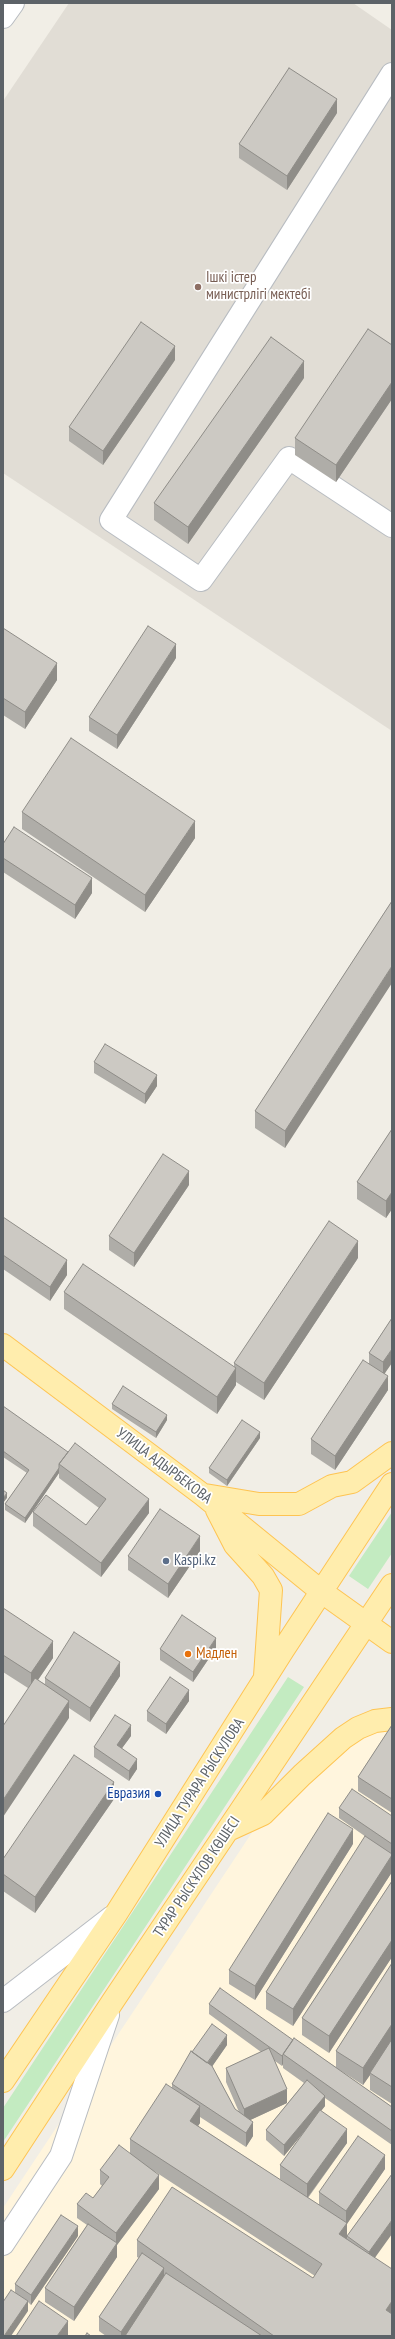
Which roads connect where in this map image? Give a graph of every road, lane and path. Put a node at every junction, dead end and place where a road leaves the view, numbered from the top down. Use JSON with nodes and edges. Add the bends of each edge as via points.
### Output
{"nodes":[{"id":1,"x":12,"y":3,"type":"edge"},
{"id":2,"x":3,"y":17,"type":"edge"},
{"id":3,"x":392,"y":74,"type":"edge"},
{"id":4,"x":392,"y":526,"type":"edge"},
{"id":5,"x":3,"y":1344,"type":"edge"},
{"id":6,"x":392,"y":1453,"type":"edge"},
{"id":7,"x":392,"y":1484,"type":"edge"},
{"id":8,"x":208,"y":1499,"type":"junction"},
{"id":9,"x":392,"y":1585,"type":"edge"},
{"id":10,"x":322,"y":1592,"type":"junction"},
{"id":11,"x":366,"y":1624,"type":"junction"},
{"id":12,"x":392,"y":1642,"type":"edge"},
{"id":13,"x":265,"y":1681,"type":"junction"},
{"id":14,"x":392,"y":1719,"type":"edge"},
{"id":15,"x":228,"y":1830,"type":"junction"},
{"id":16,"x":116,"y":1914,"type":"junction"},
{"id":17,"x":3,"y":2001,"type":"edge"},
{"id":18,"x":113,"y":2001,"type":"junction"},
{"id":19,"x":3,"y":2081,"type":"edge"},
{"id":20,"x":3,"y":2169,"type":"edge"},
{"id":21,"x":3,"y":2244,"type":"edge"}],
"edges":[{"from":1,"to":2,"type":"street"},
{"from":3,"to":4,"type":"street","via":[[111,520],[201,580],[290,458]]},
{"from":5,"to":8,"type":"main road","name":"УЛИЦА АДЫРБЕКОВА"},
{"from":6,"to":8,"type":"main road","via":[[352,1482],[332,1486],[299,1504],[259,1504]]},
{"from":7,"to":10,"type":"main road","name":"УЛИЦА ТУРАРА РЫСКУЛОВА"},
{"from":8,"to":10,"type":"main road","name":"УЛИЦА АДЫРБЕКОВА"},
{"from":8,"to":13,"type":"main road","via":[[235,1545],[263,1576],[271,1590]]},
{"from":9,"to":11,"type":"main road","name":"ТҰРАР РЫСКҰЛОВ КӨШЕСІ"},
{"from":10,"to":11,"type":"main road","name":"УЛИЦА АДЫРБЕКОВА"},
{"from":10,"to":13,"type":"main road","name":"УЛИЦА ТУРАРА РЫСКУЛОВА"},
{"from":11,"to":12,"type":"main road","name":"УЛИЦА АДЫРБЕКОВА"},
{"from":11,"to":15,"type":"main road","name":"ТҰРАР РЫСКҰЛОВ КӨШЕСІ"},
{"from":13,"to":16,"type":"main road","name":"УЛИЦА ТУРАРА РЫСКУЛОВА"},
{"from":14,"to":15,"type":"main road","via":[[375,1721],[343,1738],[263,1814]]},
{"from":15,"to":18,"type":"main road","name":"ТҰРАР РЫСКҰЛОВ КӨШЕСІ"},
{"from":16,"to":17,"type":"street"},
{"from":16,"to":19,"type":"main road","name":"УЛИЦА ТУРАРА РЫСКУЛОВА"},
{"from":18,"to":20,"type":"main road","name":"ТҰРАР РЫСКҰЛОВ КӨШЕСІ"},
{"from":18,"to":21,"type":"street","via":[[61,2156]]}]}
